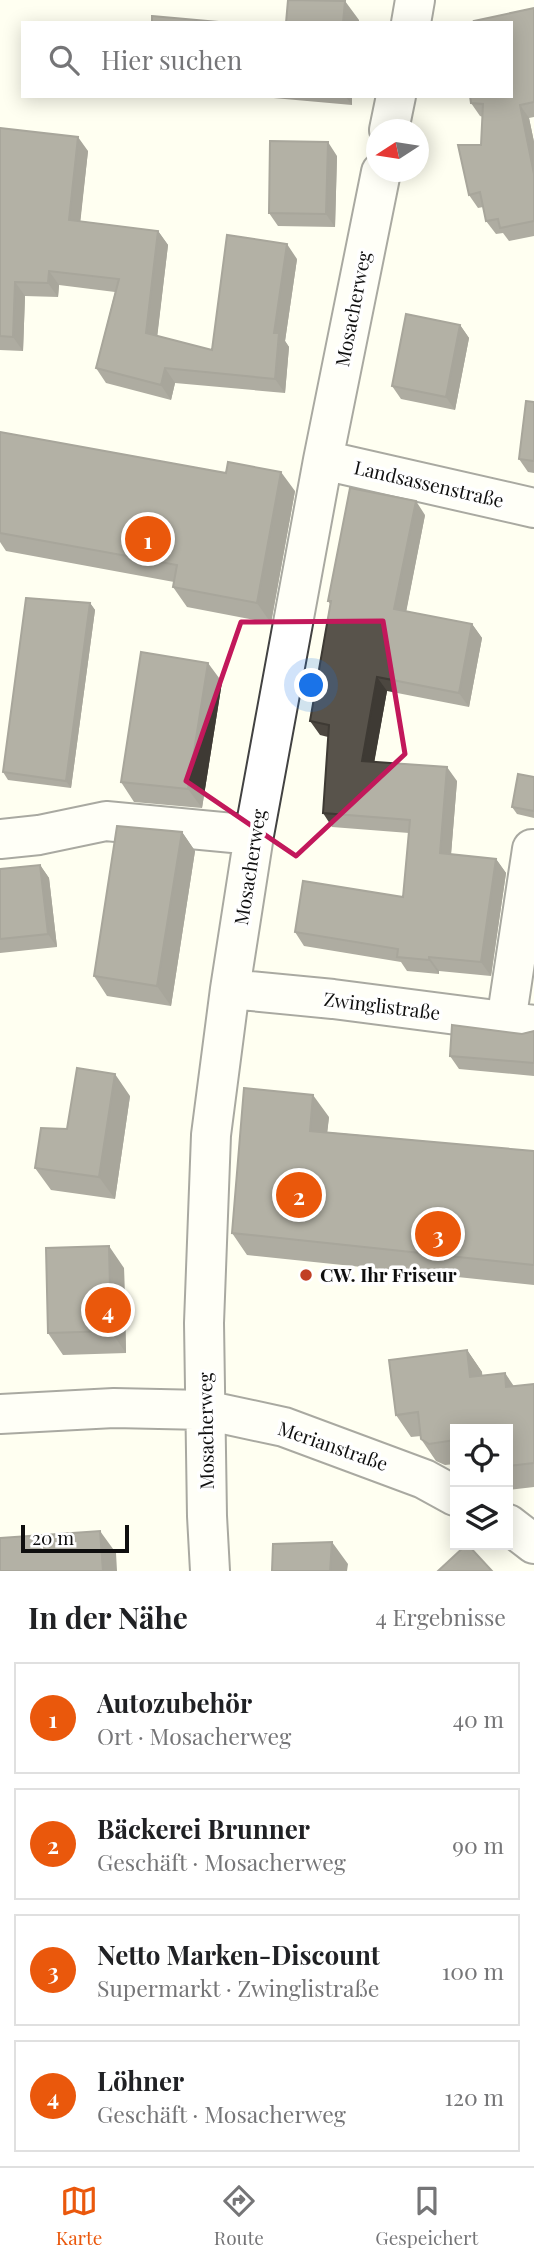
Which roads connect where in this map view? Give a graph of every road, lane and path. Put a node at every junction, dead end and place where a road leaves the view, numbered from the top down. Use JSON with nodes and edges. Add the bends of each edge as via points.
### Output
{"nodes":[{"id":1,"x":415,"y":0,"type":"edge"},
{"id":2,"x":411,"y":21,"type":"edge"},
{"id":3,"x":396,"y":98,"type":"edge"},
{"id":4,"x":391,"y":119,"type":"edge"},
{"id":5,"x":379,"y":182,"type":"edge"},
{"id":6,"x":323,"y":460,"type":"junction"},
{"id":7,"x":534,"y":508,"type":"edge"},
{"id":8,"x":254,"y":835,"type":"junction"},
{"id":9,"x":0,"y":839,"type":"edge"},
{"id":10,"x":532,"y":849,"type":"dead end"},
{"id":11,"x":230,"y":989,"type":"junction"},
{"id":12,"x":520,"y":1024,"type":"edge"},
{"id":13,"x":205,"y":1410,"type":"junction"},
{"id":14,"x":0,"y":1414,"type":"edge"},
{"id":15,"x":450,"y":1493,"type":"edge"},
{"id":16,"x":513,"y":1528,"type":"edge"},
{"id":17,"x":534,"y":1544,"type":"edge"},
{"id":18,"x":210,"y":1571,"type":"edge"}],
"edges":[{"from":1,"to":2,"type":"street"},
{"from":3,"to":4,"type":"street"},
{"from":5,"to":6,"type":"street","name":"Mosacherweg"},
{"from":6,"to":7,"type":"street","name":"Landsassenstraße"},
{"from":6,"to":8,"type":"street","name":"Mosacherweg"},
{"from":8,"to":9,"type":"street","via":[[106,821]]},
{"from":8,"to":11,"type":"street","name":"Mosacherweg"},
{"from":10,"to":12,"type":"street"},
{"from":11,"to":12,"type":"street","name":"Zwinglistraße"},
{"from":11,"to":13,"type":"street","name":"Mosacherweg","via":[[211,1135]]},
{"from":13,"to":14,"type":"street","name":"Merianstraße","via":[[114,1408]]},
{"from":13,"to":15,"type":"street","name":"Merianstraße","via":[[284,1427],[424,1479]]},
{"from":13,"to":18,"type":"street","name":"Mosacherweg"},
{"from":16,"to":17,"type":"street"}]}
